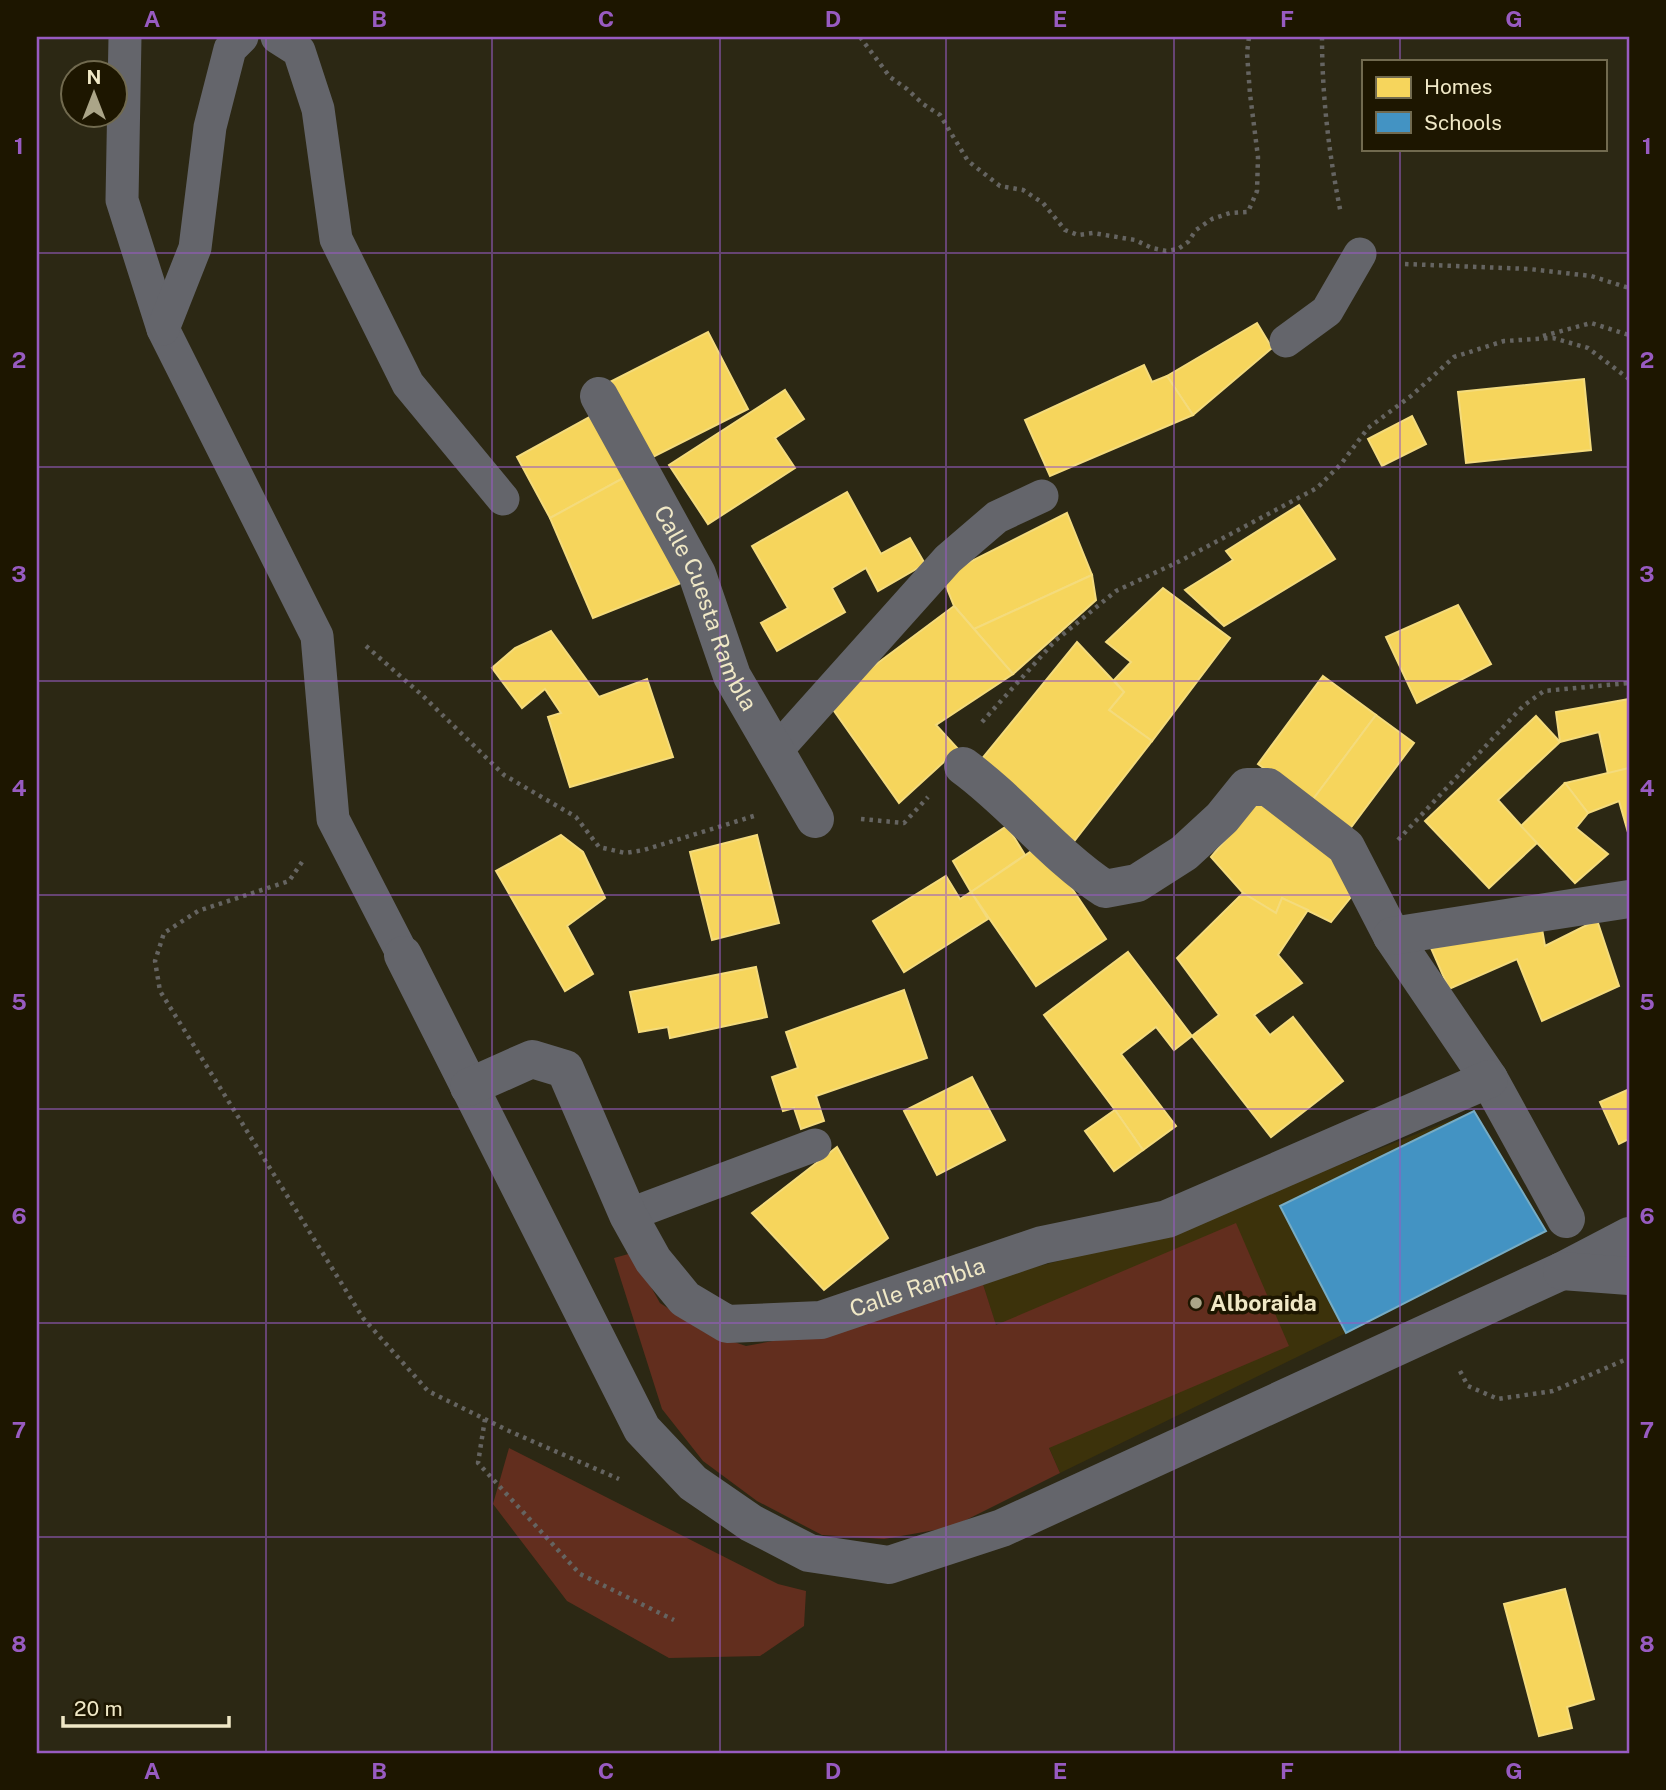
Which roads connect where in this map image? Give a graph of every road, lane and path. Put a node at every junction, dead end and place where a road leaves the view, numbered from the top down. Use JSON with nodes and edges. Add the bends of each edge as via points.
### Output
{"nodes":[{"id":1,"x":125,"y":37,"type":"edge"},
{"id":2,"x":242,"y":37,"type":"edge"},
{"id":3,"x":277,"y":37,"type":"edge"},
{"id":4,"x":860,"y":37,"type":"edge"},
{"id":5,"x":1250,"y":37,"type":"edge"},
{"id":6,"x":1322,"y":37,"type":"edge"},
{"id":7,"x":1360,"y":254,"type":"junction"},
{"id":8,"x":1629,"y":288,"type":"edge"},
{"id":9,"x":163,"y":329,"type":"junction"},
{"id":10,"x":1629,"y":335,"type":"edge"},
{"id":11,"x":1532,"y":339,"type":"junction"},
{"id":12,"x":1286,"y":341,"type":"dead end"},
{"id":13,"x":1629,"y":379,"type":"edge"},
{"id":14,"x":599,"y":396,"type":"dead end"},
{"id":15,"x":1042,"y":496,"type":"dead end"},
{"id":16,"x":503,"y":499,"type":"dead end"},
{"id":17,"x":363,"y":643,"type":"dead end"},
{"id":18,"x":1629,"y":683,"type":"edge"},
{"id":19,"x":776,"y":751,"type":"junction"},
{"id":20,"x":963,"y":766,"type":"junction"},
{"id":21,"x":333,"y":819,"type":"junction"},
{"id":22,"x":815,"y":819,"type":"junction"},
{"id":23,"x":1362,"y":879,"type":"junction"},
{"id":24,"x":1629,"y":899,"type":"edge"},
{"id":25,"x":1392,"y":936,"type":"junction"},
{"id":26,"x":403,"y":956,"type":"joint"},
{"id":27,"x":1489,"y":1079,"type":"junction"},
{"id":28,"x":469,"y":1087,"type":"junction"},
{"id":29,"x":815,"y":1145,"type":"dead end"},
{"id":30,"x":628,"y":1215,"type":"junction"},
{"id":31,"x":1566,"y":1219,"type":"dead end"},
{"id":32,"x":1629,"y":1236,"type":"edge"},
{"id":33,"x":1562,"y":1271,"type":"junction"},
{"id":34,"x":1629,"y":1276,"type":"edge"},
{"id":35,"x":1629,"y":1358,"type":"edge"},
{"id":36,"x":1456,"y":1362,"type":"dead end"},
{"id":37,"x":485,"y":1419,"type":"junction"},
{"id":38,"x":619,"y":1479,"type":"dead end"},
{"id":39,"x":674,"y":1620,"type":"dead end"}],
"edges":[{"from":1,"to":9,"type":"lane","via":[[122,200]]},
{"from":2,"to":9,"type":"lane","via":[[230,49],[210,127],[195,248]]},
{"from":3,"to":16,"type":"lane","via":[[299,51],[318,109],[336,239],[408,384]]},
{"from":4,"to":5,"type":"path","via":[[890,77],[940,115],[968,161],[999,186],[1023,190],[1043,203],[1065,230],[1135,240],[1166,251],[1178,249],[1212,219],[1248,212],[1257,191]]},
{"from":6,"to":7,"type":"path","via":[[1330,159],[1345,235]]},
{"from":7,"to":8,"type":"path","via":[[1379,263],[1591,276]]},
{"from":7,"to":12,"type":"lane","via":[[1327,311]]},
{"from":9,"to":21,"type":"lane","via":[[317,636]]},
{"from":10,"to":11,"type":"path","via":[[1591,323]]},
{"from":11,"to":13,"type":"path","via":[[1553,338],[1588,348]]},
{"from":11,"to":20,"type":"path","via":[[1504,341],[1454,357],[1368,428],[1317,488],[1116,591],[1055,641],[1005,694],[971,736]]},
{"from":14,"to":19,"type":"street","name":"Calle Cuesta Rambla","via":[[696,574],[732,676]]},
{"from":15,"to":19,"type":"lane","via":[[997,517],[948,559]]},
{"from":17,"to":22,"type":"path","via":[[503,775],[576,817],[599,848],[625,853],[644,850],[781,808]]},
{"from":18,"to":23,"type":"path","via":[[1545,691],[1523,706]]},
{"from":19,"to":22,"type":"street","name":"Calle Cuesta Rambla"},
{"from":20,"to":22,"type":"path","via":[[904,822]]},
{"from":20,"to":23,"type":"street","via":[[1078,872],[1105,889],[1137,883],[1184,853],[1247,787],[1268,787],[1346,847]]},
{"from":21,"to":26,"type":"lane"},
{"from":21,"to":37,"type":"path","via":[[289,881],[198,911],[164,933],[155,961],[160,990],[363,1318],[428,1391]]},
{"from":23,"to":25,"type":"street"},
{"from":24,"to":25,"type":"street"},
{"from":25,"to":27,"type":"street"},
{"from":26,"to":28,"type":"street"},
{"from":27,"to":30,"type":"street","name":"Calle Rambla","via":[[1167,1219],[1042,1245],[821,1320],[727,1324],[685,1299],[653,1260]]},
{"from":27,"to":31,"type":"street"},
{"from":28,"to":30,"type":"street","name":"Calle Rambla","via":[[533,1059],[565,1069]]},
{"from":28,"to":33,"type":"street","via":[[642,1429],[693,1483],[751,1523],[809,1553],[889,1565],[1002,1528]]},
{"from":29,"to":30,"type":"lane"},
{"from":32,"to":33,"type":"street"},
{"from":33,"to":34,"type":"street"},
{"from":35,"to":36,"type":"path","via":[[1553,1391],[1498,1399],[1468,1386]]},
{"from":37,"to":38,"type":"path"},
{"from":37,"to":39,"type":"path","via":[[478,1463],[580,1574]]}]}
